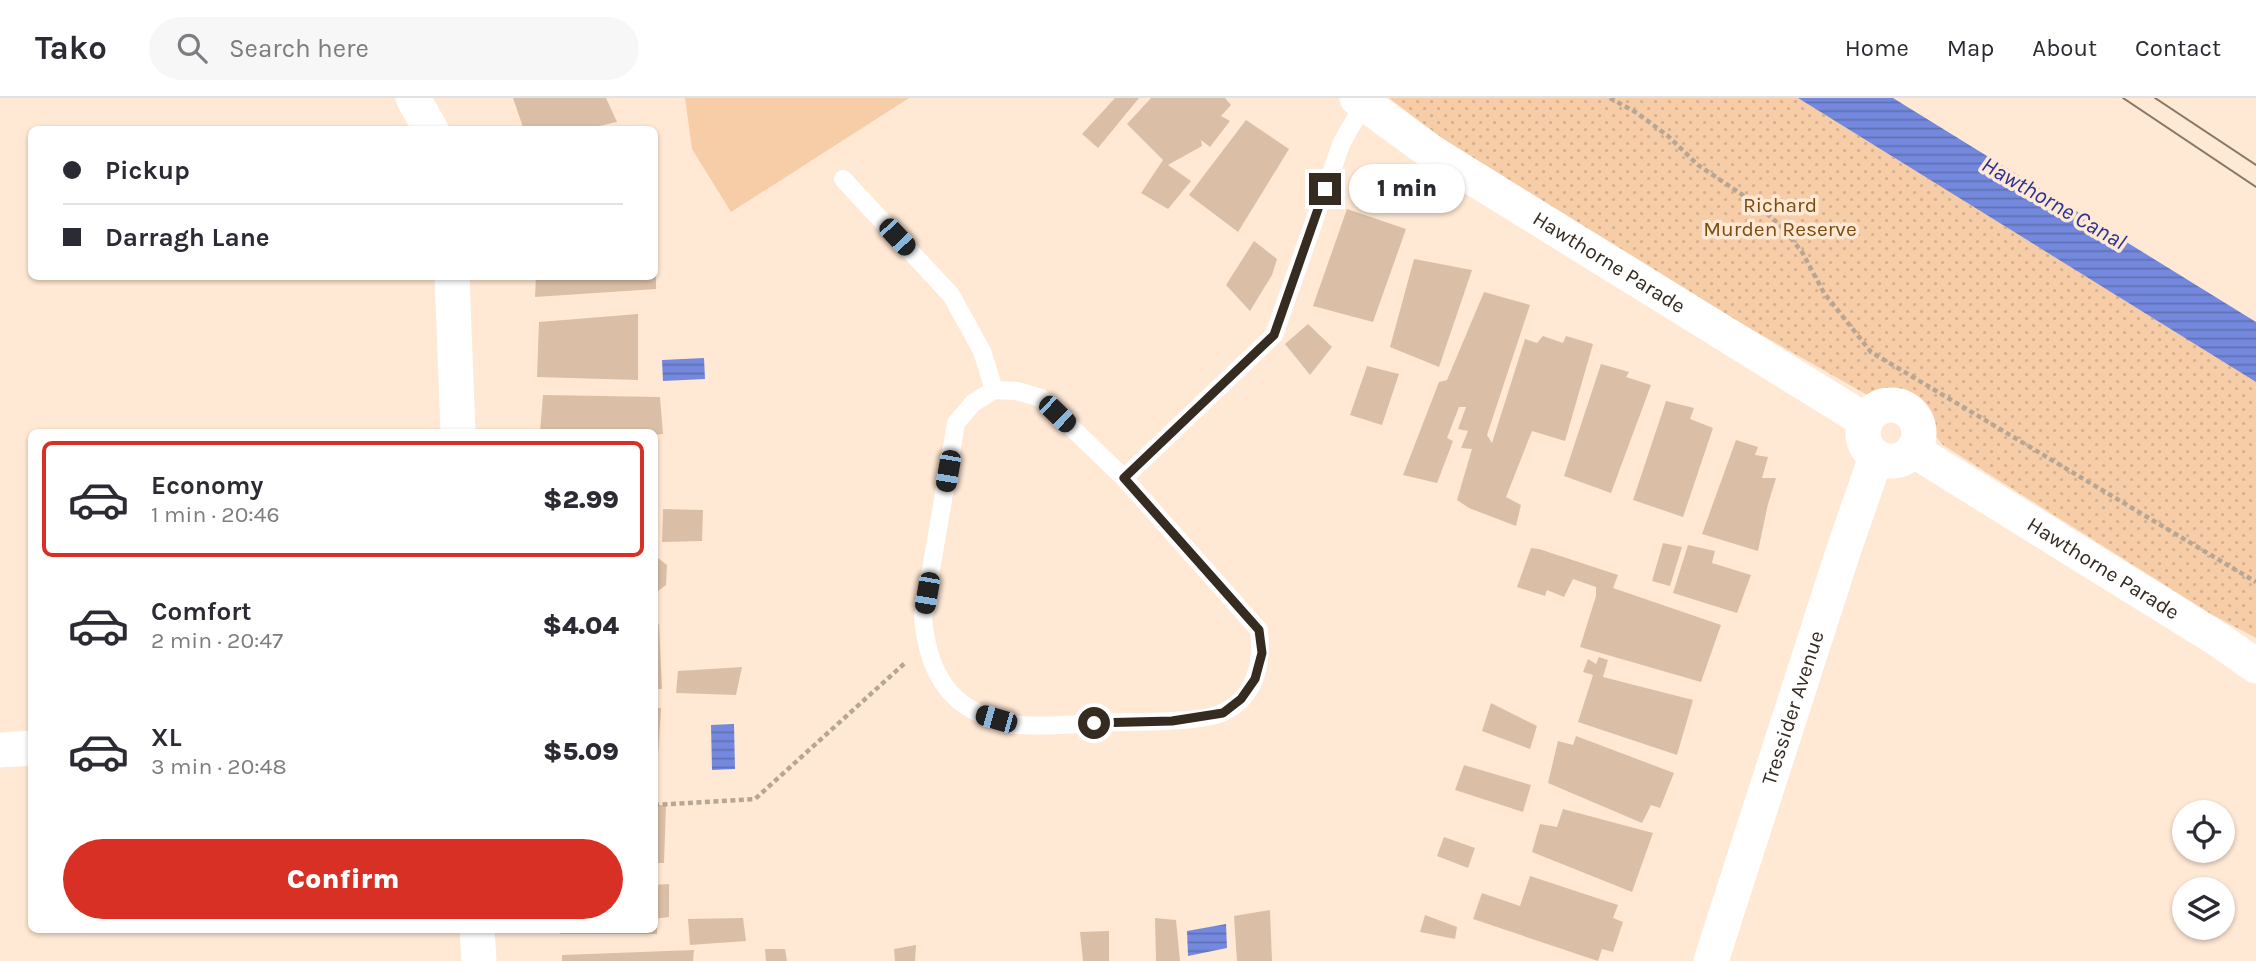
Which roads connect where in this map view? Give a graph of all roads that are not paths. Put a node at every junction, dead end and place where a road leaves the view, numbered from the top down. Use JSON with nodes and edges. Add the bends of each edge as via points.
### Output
{"nodes":[{"id":1,"x":413,"y":98,"type":"edge"},
{"id":2,"x":1361,"y":101,"type":"edge"},
{"id":3,"x":429,"y":126,"type":"edge"},
{"id":4,"x":843,"y":179,"type":"dead end"},
{"id":5,"x":452,"y":280,"type":"edge"},
{"id":6,"x":994,"y":390,"type":"junction"},
{"id":7,"x":1866,"y":421,"type":"junction"},
{"id":8,"x":458,"y":429,"type":"edge"},
{"id":9,"x":1913,"y":450,"type":"junction"},
{"id":10,"x":1876,"y":457,"type":"junction"},
{"id":11,"x":1124,"y":478,"type":"junction"},
{"id":12,"x":2256,"y":666,"type":"edge"},
{"id":13,"x":28,"y":748,"type":"edge"},
{"id":14,"x":0,"y":750,"type":"edge"},
{"id":15,"x":477,"y":933,"type":"edge"},
{"id":16,"x":479,"y":961,"type":"edge"},
{"id":17,"x":1711,"y":961,"type":"edge"}],
"edges":[{"from":1,"to":3,"type":"street"},
{"from":2,"to":7,"type":"street","name":"Hawthorne Parade","via":[[1431,152]]},
{"from":2,"to":11,"type":"lane","via":[[1342,142],[1274,335]]},
{"from":4,"to":6,"type":"lane","via":[[951,295],[982,351]]},
{"from":5,"to":8,"type":"street"},
{"from":6,"to":11,"type":"lane","via":[[1041,397]]},
{"from":6,"to":11,"type":"lane","via":[[973,403],[956,423],[923,617],[925,645],[946,691],[976,713],[1015,725],[1172,721],[1223,713],[1241,699],[1255,679],[1262,653],[1259,630]]},
{"from":7,"to":9,"type":"street","via":[[1884,406],[1906,410],[1919,429]]},
{"from":7,"to":10,"type":"street","via":[[1865,444]]},
{"from":9,"to":10,"type":"street","via":[[1892,462]]},
{"from":9,"to":12,"type":"street","name":"Hawthorne Parade"},
{"from":10,"to":17,"type":"street","name":"Tressider Avenue"},
{"from":13,"to":14,"type":"street"},
{"from":15,"to":16,"type":"street"}]}
